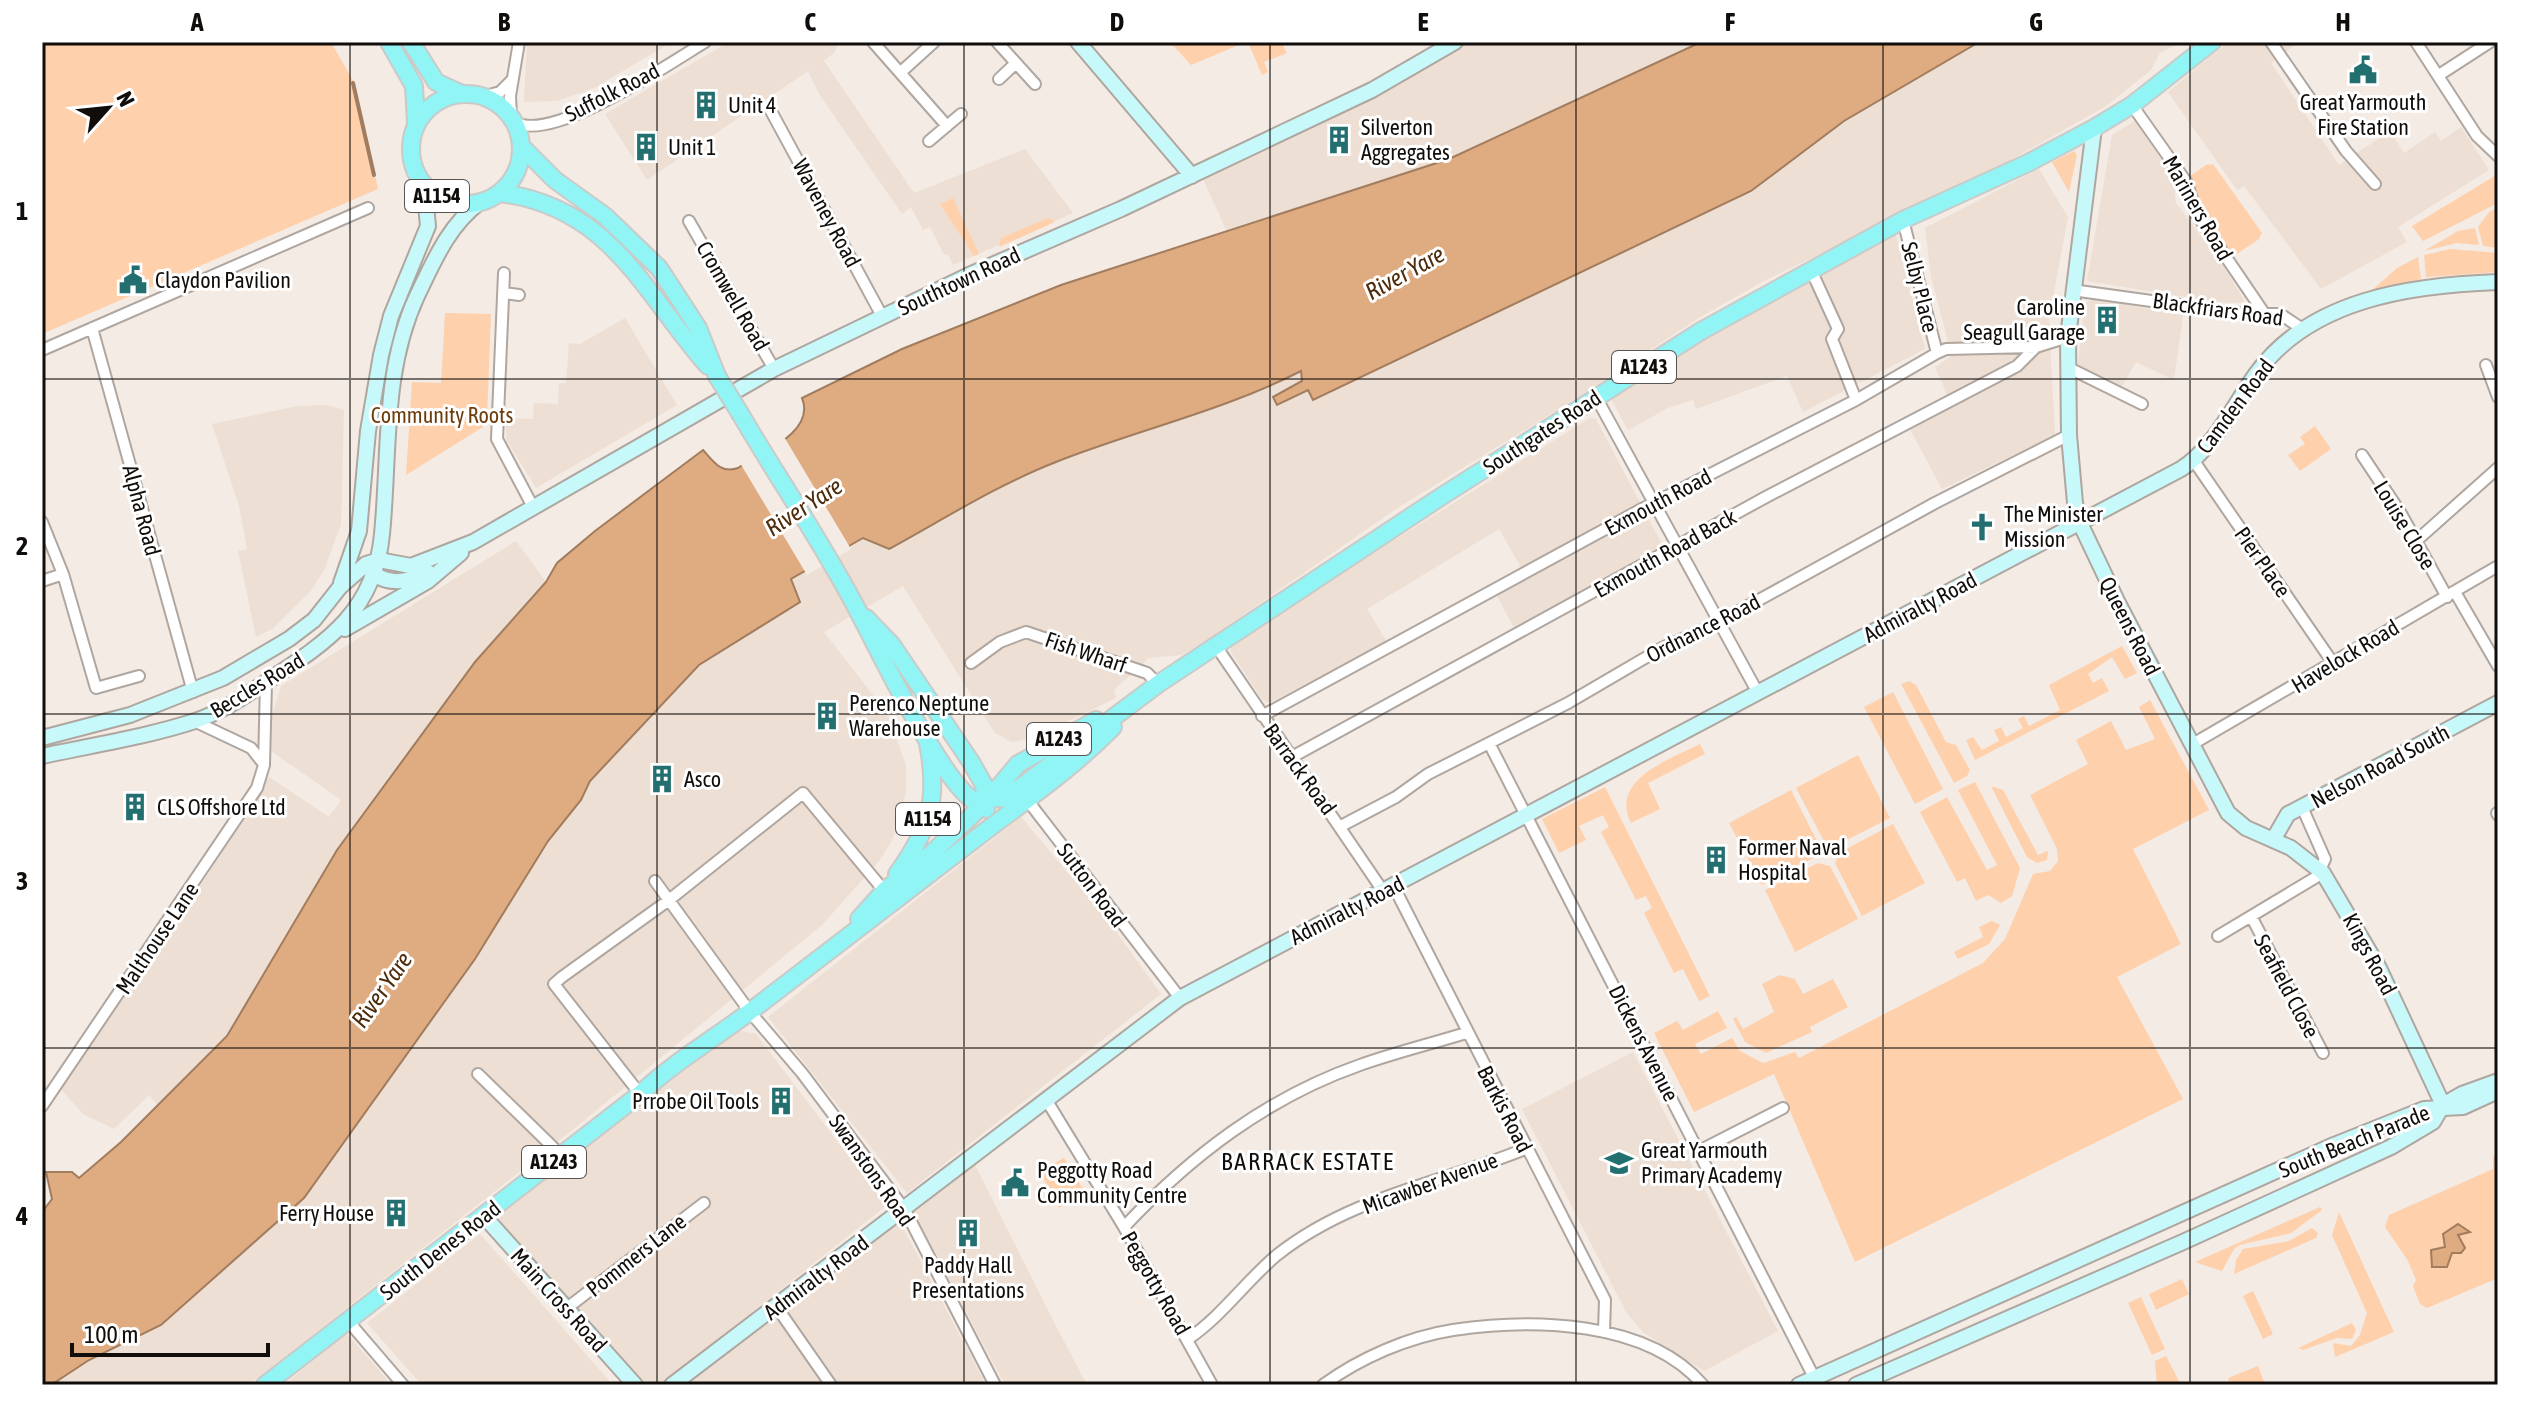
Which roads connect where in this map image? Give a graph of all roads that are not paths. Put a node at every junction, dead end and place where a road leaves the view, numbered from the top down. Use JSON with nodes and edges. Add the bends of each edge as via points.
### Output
{"nodes":[{"id":1,"x":389,"y":42,"type":"edge"},
{"id":2,"x":411,"y":42,"type":"edge"},
{"id":3,"x":519,"y":42,"type":"edge"},
{"id":4,"x":705,"y":42,"type":"edge"},
{"id":5,"x":873,"y":42,"type":"edge"},
{"id":6,"x":934,"y":42,"type":"edge"},
{"id":7,"x":997,"y":42,"type":"edge"},
{"id":8,"x":1078,"y":42,"type":"edge"},
{"id":9,"x":1455,"y":42,"type":"edge"},
{"id":10,"x":2212,"y":42,"type":"edge"},
{"id":11,"x":2271,"y":42,"type":"edge"},
{"id":12,"x":2416,"y":42,"type":"edge"},
{"id":13,"x":2490,"y":42,"type":"edge"},
{"id":14,"x":1016,"y":63,"type":"junction"},
{"id":15,"x":901,"y":72,"type":"junction"},
{"id":16,"x":2439,"y":75,"type":"junction"},
{"id":17,"x":514,"y":76,"type":"junction"},
{"id":18,"x":999,"y":79,"type":"dead end"},
{"id":19,"x":1035,"y":84,"type":"dead end"},
{"id":20,"x":460,"y":93,"type":"junction"},
{"id":21,"x":486,"y":96,"type":"junction"},
{"id":22,"x":2132,"y":105,"type":"junction"},
{"id":23,"x":771,"y":111,"type":"dead end"},
{"id":24,"x":961,"y":114,"type":"dead end"},
{"id":25,"x":513,"y":119,"type":"junction"},
{"id":26,"x":416,"y":125,"type":"junction"},
{"id":27,"x":947,"y":126,"type":"junction"},
{"id":28,"x":2094,"y":128,"type":"junction"},
{"id":29,"x":929,"y":141,"type":"dead end"},
{"id":30,"x":522,"y":147,"type":"junction"},
{"id":31,"x":2498,"y":156,"type":"edge"},
{"id":32,"x":1192,"y":176,"type":"junction"},
{"id":33,"x":2375,"y":184,"type":"dead end"},
{"id":34,"x":424,"y":185,"type":"junction"},
{"id":35,"x":500,"y":193,"type":"junction"},
{"id":36,"x":480,"y":202,"type":"junction"},
{"id":37,"x":368,"y":208,"type":"dead end"},
{"id":38,"x":1903,"y":220,"type":"junction"},
{"id":39,"x":690,"y":223,"type":"dead end"},
{"id":40,"x":1811,"y":270,"type":"junction"},
{"id":41,"x":504,"y":273,"type":"dead end"},
{"id":42,"x":2498,"y":282,"type":"edge"},
{"id":43,"x":2072,"y":290,"type":"junction"},
{"id":44,"x":504,"y":293,"type":"junction"},
{"id":45,"x":519,"y":295,"type":"dead end"},
{"id":46,"x":2264,"y":313,"type":"junction"},
{"id":47,"x":882,"y":316,"type":"junction"},
{"id":48,"x":92,"y":328,"type":"junction"},
{"id":49,"x":2301,"y":328,"type":"junction"},
{"id":50,"x":2068,"y":337,"type":"junction"},
{"id":51,"x":2036,"y":347,"type":"junction"},
{"id":52,"x":42,"y":350,"type":"edge"},
{"id":53,"x":1937,"y":353,"type":"junction"},
{"id":54,"x":2486,"y":365,"type":"dead end"},
{"id":55,"x":2067,"y":367,"type":"junction"},
{"id":56,"x":774,"y":369,"type":"junction"},
{"id":57,"x":717,"y":376,"type":"junction"},
{"id":58,"x":1596,"y":397,"type":"junction"},
{"id":59,"x":2498,"y":397,"type":"edge"},
{"id":60,"x":1856,"y":400,"type":"junction"},
{"id":61,"x":2142,"y":404,"type":"dead end"},
{"id":62,"x":2069,"y":435,"type":"junction"},
{"id":63,"x":2362,"y":455,"type":"dead end"},
{"id":64,"x":2194,"y":461,"type":"junction"},
{"id":65,"x":2498,"y":468,"type":"edge"},
{"id":66,"x":1653,"y":503,"type":"junction"},
{"id":67,"x":533,"y":507,"type":"junction"},
{"id":68,"x":42,"y":522,"type":"edge"},
{"id":69,"x":2080,"y":523,"type":"junction"},
{"id":70,"x":359,"y":531,"type":"junction"},
{"id":71,"x":2416,"y":541,"type":"junction"},
{"id":72,"x":473,"y":542,"type":"junction"},
{"id":73,"x":1676,"y":548,"type":"junction"},
{"id":74,"x":453,"y":559,"type":"junction"},
{"id":75,"x":373,"y":566,"type":"junction"},
{"id":76,"x":2498,"y":566,"type":"edge"},
{"id":77,"x":63,"y":574,"type":"junction"},
{"id":78,"x":42,"y":581,"type":"edge"},
{"id":79,"x":340,"y":587,"type":"junction"},
{"id":80,"x":2451,"y":594,"type":"junction"},
{"id":81,"x":857,"y":609,"type":"junction"},
{"id":82,"x":1719,"y":622,"type":"junction"},
{"id":83,"x":336,"y":633,"type":"junction"},
{"id":84,"x":1216,"y":646,"type":"junction"},
{"id":85,"x":971,"y":663,"type":"dead end"},
{"id":86,"x":2333,"y":663,"type":"junction"},
{"id":87,"x":2498,"y":666,"type":"edge"},
{"id":88,"x":139,"y":676,"type":"dead end"},
{"id":89,"x":266,"y":682,"type":"junction"},
{"id":90,"x":1152,"y":689,"type":"junction"},
{"id":91,"x":193,"y":692,"type":"junction"},
{"id":92,"x":1758,"y":693,"type":"junction"},
{"id":93,"x":2498,"y":703,"type":"edge"},
{"id":94,"x":1262,"y":716,"type":"junction"},
{"id":95,"x":194,"y":721,"type":"junction"},
{"id":96,"x":926,"y":734,"type":"junction"},
{"id":97,"x":42,"y":738,"type":"edge"},
{"id":98,"x":1490,"y":745,"type":"junction"},
{"id":99,"x":2191,"y":745,"type":"junction"},
{"id":100,"x":42,"y":756,"type":"edge"},
{"id":101,"x":1292,"y":757,"type":"junction"},
{"id":102,"x":971,"y":762,"type":"junction"},
{"id":103,"x":264,"y":765,"type":"junction"},
{"id":104,"x":1013,"y":786,"type":"junction"},
{"id":105,"x":986,"y":802,"type":"junction"},
{"id":106,"x":2302,"y":807,"type":"junction"},
{"id":107,"x":1527,"y":815,"type":"junction"},
{"id":108,"x":1341,"y":826,"type":"junction"},
{"id":109,"x":974,"y":840,"type":"junction"},
{"id":110,"x":2273,"y":840,"type":"junction"},
{"id":111,"x":2321,"y":872,"type":"junction"},
{"id":112,"x":655,"y":881,"type":"dead end"},
{"id":113,"x":1388,"y":889,"type":"junction"},
{"id":114,"x":890,"y":897,"type":"junction"},
{"id":115,"x":669,"y":900,"type":"junction"},
{"id":116,"x":2252,"y":918,"type":"junction"},
{"id":117,"x":2218,"y":936,"type":"dead end"},
{"id":118,"x":1180,"y":998,"type":"junction"},
{"id":119,"x":750,"y":1012,"type":"junction"},
{"id":120,"x":1466,"y":1033,"type":"junction"},
{"id":121,"x":2323,"y":1053,"type":"dead end"},
{"id":122,"x":478,"y":1074,"type":"dead end"},
{"id":123,"x":2498,"y":1081,"type":"edge"},
{"id":124,"x":2498,"y":1091,"type":"edge"},
{"id":125,"x":640,"y":1094,"type":"junction"},
{"id":126,"x":1047,"y":1101,"type":"junction"},
{"id":127,"x":2443,"y":1105,"type":"junction"},
{"id":128,"x":42,"y":1106,"type":"edge"},
{"id":129,"x":1783,"y":1108,"type":"dead end"},
{"id":130,"x":1525,"y":1149,"type":"junction"},
{"id":131,"x":1699,"y":1151,"type":"junction"},
{"id":132,"x":562,"y":1156,"type":"junction"},
{"id":133,"x":704,"y":1203,"type":"dead end"},
{"id":134,"x":905,"y":1210,"type":"junction"},
{"id":135,"x":483,"y":1215,"type":"junction"},
{"id":136,"x":1124,"y":1227,"type":"junction"},
{"id":137,"x":776,"y":1306,"type":"junction"},
{"id":138,"x":567,"y":1308,"type":"junction"},
{"id":139,"x":349,"y":1322,"type":"junction"},
{"id":140,"x":1604,"y":1332,"type":"junction"},
{"id":141,"x":1188,"y":1339,"type":"junction"},
{"id":142,"x":1816,"y":1381,"type":"edge"},
{"id":143,"x":265,"y":1385,"type":"edge"},
{"id":144,"x":403,"y":1385,"type":"edge"},
{"id":145,"x":635,"y":1385,"type":"edge"},
{"id":146,"x":672,"y":1385,"type":"edge"},
{"id":147,"x":831,"y":1385,"type":"edge"},
{"id":148,"x":995,"y":1385,"type":"edge"},
{"id":149,"x":1212,"y":1385,"type":"edge"},
{"id":150,"x":1323,"y":1385,"type":"edge"},
{"id":151,"x":1703,"y":1385,"type":"edge"},
{"id":152,"x":1799,"y":1385,"type":"edge"},
{"id":153,"x":1856,"y":1385,"type":"edge"}],
"edges":[{"from":1,"to":26,"type":"main road","number":"A1154","via":[[414,86]]},
{"from":2,"to":20,"type":"main road","via":[[436,82]]},
{"from":3,"to":17,"type":"street"},
{"from":4,"to":25,"type":"street","name":"Suffolk Road","via":[[601,102],[532,128]]},
{"from":5,"to":15,"type":"street"},
{"from":6,"to":15,"type":"street"},
{"from":7,"to":14,"type":"street"},
{"from":8,"to":32,"type":"street"},
{"from":9,"to":32,"type":"street","name":"Southtown Road","via":[[1372,90]]},
{"from":10,"to":22,"type":"main road","number":"A1243"},
{"from":11,"to":33,"type":"street"},
{"from":12,"to":16,"type":"street"},
{"from":13,"to":16,"type":"street"},
{"from":14,"to":18,"type":"street"},
{"from":14,"to":19,"type":"street"},
{"from":15,"to":27,"type":"street"},
{"from":16,"to":31,"type":"street","via":[[2477,136]]},
{"from":17,"to":21,"type":"street","via":[[500,92]]},
{"from":17,"to":25,"type":"street"},
{"from":20,"to":21,"type":"main road"},
{"from":20,"to":26,"type":"main road","via":[[442,98]]},
{"from":21,"to":25,"type":"main road"},
{"from":22,"to":28,"type":"main road","number":"A1243"},
{"from":22,"to":46,"type":"street","name":"Mariners Road","via":[[2187,183],[2196,213]]},
{"from":23,"to":47,"type":"street","name":"Waveney Road"},
{"from":24,"to":27,"type":"street"},
{"from":25,"to":30,"type":"main road","number":"A1154"},
{"from":26,"to":34,"type":"main road","number":"A1154","via":[[411,157]]},
{"from":27,"to":29,"type":"street"},
{"from":28,"to":38,"type":"main road","name":"Southgates Road","number":"A1243"},
{"from":28,"to":43,"type":"street","name":"Queens Road"},
{"from":30,"to":35,"type":"main road","number":"A1154","via":[[517,173]]},
{"from":30,"to":57,"type":"main road","number":"A1154","via":[[555,180],[630,237],[659,268],[698,328]]},
{"from":32,"to":47,"type":"street","name":"Southtown Road"},
{"from":34,"to":36,"type":"main road","number":"A1154","via":[[450,202]]},
{"from":34,"to":70,"type":"street","via":[[428,226],[391,316],[373,394]]},
{"from":35,"to":36,"type":"main road","number":"A1154"},
{"from":35,"to":57,"type":"main road","number":"A1154","via":[[542,202],[572,216],[617,251]]},
{"from":36,"to":75,"type":"street","via":[[450,230],[405,324],[390,395]]},
{"from":37,"to":48,"type":"street"},
{"from":38,"to":40,"type":"main road","name":"Southgates Road","number":"A1243"},
{"from":38,"to":53,"type":"street","name":"Selby Place"},
{"from":39,"to":56,"type":"street","name":"Cromwell Road"},
{"from":40,"to":58,"type":"main road","name":"Southgates Road","number":"A1243"},
{"from":40,"to":60,"type":"street","via":[[1838,329],[1832,339]]},
{"from":41,"to":44,"type":"street"},
{"from":42,"to":49,"type":"street","name":"Blackfriars Road","via":[[2439,286],[2362,303]]},
{"from":43,"to":46,"type":"street","name":"Blackfriars Road"},
{"from":43,"to":50,"type":"street","name":"Queens Road"},
{"from":44,"to":45,"type":"street"},
{"from":44,"to":67,"type":"street","via":[[497,439]]},
{"from":46,"to":49,"type":"street","name":"Blackfriars Road","via":[[2294,320]]},
{"from":47,"to":56,"type":"street","name":"Southtown Road"},
{"from":48,"to":52,"type":"street"},
{"from":48,"to":91,"type":"street","name":"Alpha Road"},
{"from":49,"to":64,"type":"street","name":"Camden Road","via":[[2264,363]]},
{"from":50,"to":51,"type":"street","name":"Exmouth Road"},
{"from":50,"to":55,"type":"street","name":"Queens Road"},
{"from":51,"to":53,"type":"street","name":"Exmouth Road"},
{"from":51,"to":73,"type":"street","name":"Exmouth Road Back","via":[[2017,366]]},
{"from":53,"to":60,"type":"street","name":"Exmouth Road"},
{"from":54,"to":59,"type":"street"},
{"from":55,"to":61,"type":"street"},
{"from":55,"to":62,"type":"street","name":"Queens Road"},
{"from":56,"to":67,"type":"street","name":"Southtown Road"},
{"from":57,"to":81,"type":"main road","number":"A1154","bridge":true},
{"from":58,"to":66,"type":"street"},
{"from":58,"to":84,"type":"main road","name":"Southgates Road","number":"A1243"},
{"from":60,"to":66,"type":"street","name":"Exmouth Road"},
{"from":62,"to":69,"type":"street","name":"Queens Road"},
{"from":62,"to":82,"type":"street","name":"Ordnance Road"},
{"from":63,"to":71,"type":"street","name":"Louise Close"},
{"from":64,"to":69,"type":"street","name":"Camden Road"},
{"from":64,"to":86,"type":"street","name":"Pier Place"},
{"from":65,"to":71,"type":"street"},
{"from":66,"to":73,"type":"street"},
{"from":66,"to":94,"type":"street","name":"Exmouth Road"},
{"from":67,"to":72,"type":"street","name":"Southtown Road"},
{"from":68,"to":77,"type":"street"},
{"from":69,"to":92,"type":"street","name":"Admiralty Road"},
{"from":69,"to":99,"type":"street","name":"Queens Road"},
{"from":70,"to":75,"type":"street"},
{"from":70,"to":79,"type":"street"},
{"from":71,"to":80,"type":"street","name":"Louise Close"},
{"from":72,"to":74,"type":"street","name":"Southtown Road"},
{"from":72,"to":75,"type":"street","name":"Southtown Road","via":[[411,566]]},
{"from":73,"to":82,"type":"street"},
{"from":73,"to":101,"type":"street","name":"Exmouth Road Back"},
{"from":74,"to":75,"type":"street","via":[[404,582]]},
{"from":74,"to":83,"type":"street","name":"Southtown Road","via":[[428,581]]},
{"from":75,"to":79,"type":"street"},
{"from":75,"to":83,"type":"street","name":"Beccles Road","via":[[359,605]]},
{"from":76,"to":80,"type":"street","name":"Havelock Road"},
{"from":77,"to":78,"type":"street"},
{"from":77,"to":88,"type":"street","via":[[96,688]]},
{"from":79,"to":91,"type":"street","name":"Beccles Road","via":[[314,620],[289,639]]},
{"from":80,"to":86,"type":"street","name":"Havelock Road"},
{"from":80,"to":87,"type":"street","name":"Louise Close"},
{"from":81,"to":96,"type":"main road","number":"A1154","via":[[877,654]]},
{"from":81,"to":102,"type":"main road","number":"A1154","via":[[892,645]]},
{"from":82,"to":92,"type":"street"},
{"from":82,"to":98,"type":"street","name":"Ordnance Road","via":[[1662,648]]},
{"from":83,"to":89,"type":"street","name":"Beccles Road"},
{"from":84,"to":90,"type":"main road","name":"South Denes Road","number":"A1243"},
{"from":84,"to":94,"type":"street","name":"Barrack Road"},
{"from":85,"to":90,"type":"street","name":"Fish Wharf","via":[[1000,642],[1026,632],[1147,673]]},
{"from":86,"to":99,"type":"street","name":"Havelock Road"},
{"from":89,"to":95,"type":"street","name":"Beccles Road"},
{"from":89,"to":103,"type":"street","name":"Malthouse Lane"},
{"from":90,"to":104,"type":"main road","name":"South Denes Road","number":"A1243"},
{"from":90,"to":104,"type":"main road","name":"South Denes Road","number":"A1243","via":[[1018,764]]},
{"from":91,"to":97,"type":"street","name":"Beccles Road"},
{"from":92,"to":107,"type":"street","name":"Admiralty Road"},
{"from":93,"to":106,"type":"street","name":"Nelson Road South"},
{"from":94,"to":101,"type":"street","name":"Barrack Road"},
{"from":95,"to":100,"type":"street","name":"Beccles Road"},
{"from":95,"to":103,"type":"street","via":[[251,748]]},
{"from":96,"to":105,"type":"main road","number":"A1154","via":[[965,795]]},
{"from":96,"to":114,"type":"main road","number":"A1154","via":[[932,805],[924,834]]},
{"from":98,"to":107,"type":"street","name":"Dickens Avenue"},
{"from":98,"to":108,"type":"street","name":"Ordnance Road","via":[[1428,774]]},
{"from":99,"to":110,"type":"street","name":"Queens Road","via":[[2231,817]]},
{"from":101,"to":108,"type":"street","name":"Barrack Road"},
{"from":102,"to":104,"type":"main road"},
{"from":102,"to":105,"type":"main road","number":"A1154","via":[[984,785]]},
{"from":103,"to":128,"type":"street","name":"Malthouse Lane","via":[[243,812]]},
{"from":104,"to":105,"type":"main road","name":"South Denes Road","number":"A1243"},
{"from":104,"to":109,"type":"main road","name":"South Denes Road","number":"A1243"},
{"from":104,"to":118,"type":"street","name":"Sutton Road"},
{"from":105,"to":109,"type":"main road","name":"South Denes Road","number":"A1243","via":[[984,824]]},
{"from":105,"to":114,"type":"main road","name":"South Denes Road","number":"A1243"},
{"from":106,"to":110,"type":"street","name":"Nelson Road South","via":[[2288,814]]},
{"from":106,"to":111,"type":"street","name":"Kings Road","via":[[2325,859]]},
{"from":107,"to":113,"type":"street","name":"Admiralty Road"},
{"from":107,"to":131,"type":"street","name":"Dickens Avenue"},
{"from":108,"to":113,"type":"street","name":"Barrack Road"},
{"from":109,"to":114,"type":"main road","name":"South Denes Road","number":"A1243"},
{"from":110,"to":111,"type":"street","name":"Queens Road"},
{"from":111,"to":116,"type":"street","name":"Seafield Close"},
{"from":111,"to":127,"type":"street","name":"Kings Road","via":[[2379,968]]},
{"from":112,"to":115,"type":"street","name":"Swanstons Road"},
{"from":113,"to":118,"type":"street","name":"Admiralty Road"},
{"from":113,"to":120,"type":"street","name":"Barkis Road"},
{"from":114,"to":115,"type":"street","via":[[803,793]]},
{"from":114,"to":119,"type":"main road","name":"South Denes Road","number":"A1243"},
{"from":115,"to":119,"type":"street","name":"Swanstons Road"},
{"from":115,"to":125,"type":"street","via":[[554,984]]},
{"from":116,"to":117,"type":"street","name":"Seafield Close"},
{"from":116,"to":121,"type":"street","name":"Seafield Close"},
{"from":118,"to":126,"type":"street","name":"Admiralty Road"},
{"from":119,"to":125,"type":"main road","name":"South Denes Road","number":"A1243","via":[[672,1064]]},
{"from":119,"to":134,"type":"street","name":"Swanstons Road"},
{"from":120,"to":130,"type":"street","name":"Barkis Road"},
{"from":120,"to":136,"type":"street","via":[[1358,1066],[1251,1118],[1169,1179]]},
{"from":122,"to":132,"type":"street"},
{"from":123,"to":127,"type":"street"},
{"from":124,"to":127,"type":"street","via":[[2463,1107]]},
{"from":125,"to":132,"type":"main road","name":"South Denes Road","number":"A1243"},
{"from":126,"to":134,"type":"street","name":"Admiralty Road"},
{"from":126,"to":136,"type":"street","name":"Peggotty Road"},
{"from":127,"to":142,"type":"street","name":"South Beach Parade","via":[[2334,1145]]},
{"from":127,"to":153,"type":"street","name":"South Beach Parade","via":[[2433,1122],[2391,1147]]},
{"from":129,"to":131,"type":"street"},
{"from":130,"to":140,"type":"street","name":"Barkis Road","via":[[1605,1300]]},
{"from":130,"to":141,"type":"street","name":"Micawber Avenue","via":[[1422,1181],[1329,1222],[1277,1255]]},
{"from":131,"to":142,"type":"street","name":"Dickens Avenue"},
{"from":132,"to":135,"type":"main road","name":"South Denes Road","number":"A1243"},
{"from":133,"to":138,"type":"street","name":"Pommers Lane"},
{"from":134,"to":137,"type":"street","name":"Admiralty Road"},
{"from":134,"to":148,"type":"street","name":"Swanstons Road"},
{"from":135,"to":138,"type":"street","name":"Main Cross Road"},
{"from":135,"to":139,"type":"main road","name":"South Denes Road","number":"A1243"},
{"from":136,"to":141,"type":"street","name":"Peggotty Road"},
{"from":137,"to":146,"type":"street","name":"Admiralty Road"},
{"from":137,"to":147,"type":"street"},
{"from":138,"to":145,"type":"street","name":"Main Cross Road"},
{"from":139,"to":143,"type":"main road","name":"South Denes Road","number":"A1243"},
{"from":139,"to":144,"type":"street"},
{"from":140,"to":150,"type":"street","via":[[1535,1326],[1453,1330],[1377,1355]]},
{"from":140,"to":151,"type":"street","via":[[1665,1354]]},
{"from":141,"to":149,"type":"street","name":"Peggotty Road"},
{"from":142,"to":152,"type":"street","name":"South Beach Parade"}]}
